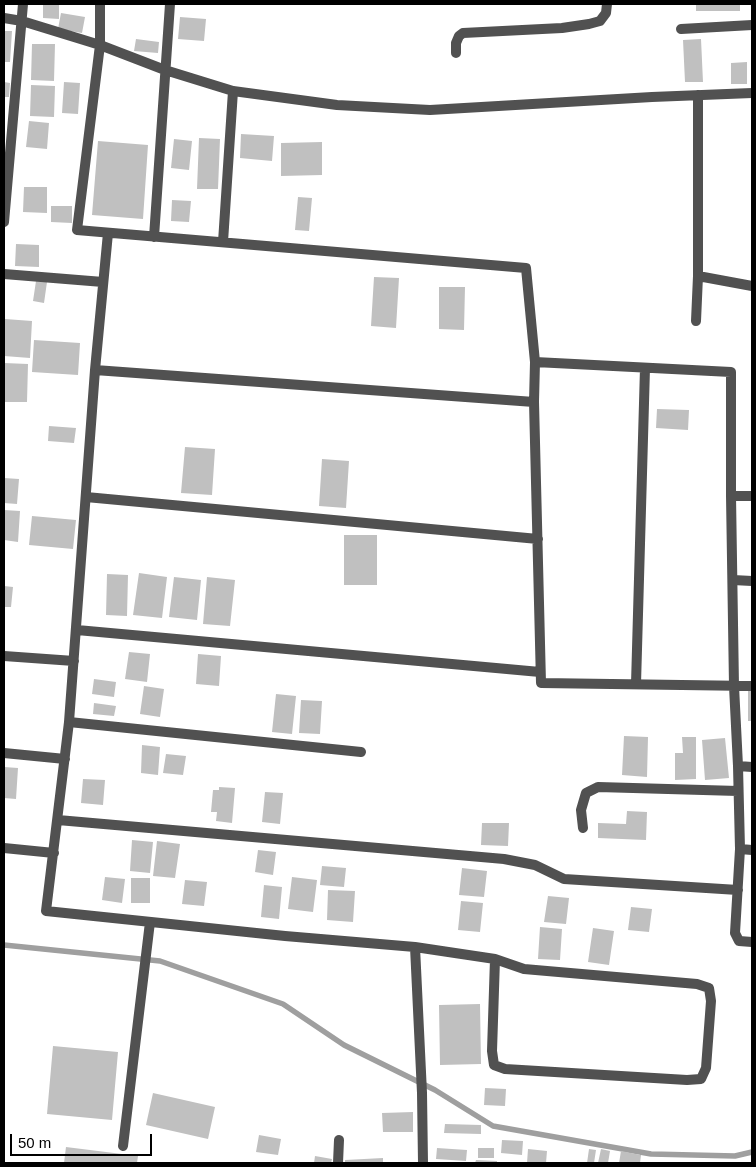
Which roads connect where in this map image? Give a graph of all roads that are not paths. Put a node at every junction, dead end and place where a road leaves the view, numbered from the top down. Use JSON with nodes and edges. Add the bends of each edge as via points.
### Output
{"nodes":[{"id":1,"x":23,"y":4,"type":"edge"},
{"id":2,"x":100,"y":4,"type":"edge"},
{"id":3,"x":170,"y":4,"type":"edge"},
{"id":4,"x":607,"y":4,"type":"edge"},
{"id":5,"x":4,"y":18,"type":"edge"},
{"id":6,"x":22,"y":21,"type":"junction"},
{"id":7,"x":752,"y":25,"type":"edge"},
{"id":8,"x":681,"y":29,"type":"dead end"},
{"id":9,"x":100,"y":45,"type":"junction"},
{"id":10,"x":456,"y":53,"type":"dead end"},
{"id":11,"x":165,"y":70,"type":"junction"},
{"id":12,"x":233,"y":91,"type":"junction"},
{"id":13,"x":752,"y":94,"type":"edge"},
{"id":14,"x":698,"y":95,"type":"junction"},
{"id":15,"x":4,"y":222,"type":"edge"},
{"id":16,"x":108,"y":233,"type":"junction"},
{"id":17,"x":154,"y":236,"type":"junction"},
{"id":18,"x":223,"y":242,"type":"junction"},
{"id":19,"x":4,"y":274,"type":"edge"},
{"id":20,"x":698,"y":276,"type":"junction"},
{"id":21,"x":104,"y":282,"type":"junction"},
{"id":22,"x":752,"y":286,"type":"edge"},
{"id":23,"x":696,"y":321,"type":"dead end"},
{"id":24,"x":535,"y":362,"type":"junction"},
{"id":25,"x":645,"y":368,"type":"junction"},
{"id":26,"x":95,"y":370,"type":"junction"},
{"id":27,"x":534,"y":402,"type":"junction"},
{"id":28,"x":731,"y":496,"type":"junction"},
{"id":29,"x":752,"y":496,"type":"edge"},
{"id":30,"x":86,"y":497,"type":"junction"},
{"id":31,"x":538,"y":539,"type":"junction"},
{"id":32,"x":733,"y":580,"type":"junction"},
{"id":33,"x":752,"y":581,"type":"edge"},
{"id":34,"x":77,"y":630,"type":"junction"},
{"id":35,"x":4,"y":656,"type":"edge"},
{"id":36,"x":74,"y":661,"type":"junction"},
{"id":37,"x":540,"y":672,"type":"junction"},
{"id":38,"x":636,"y":684,"type":"junction"},
{"id":39,"x":734,"y":686,"type":"junction"},
{"id":40,"x":752,"y":686,"type":"edge"},
{"id":41,"x":69,"y":722,"type":"junction"},
{"id":42,"x":361,"y":752,"type":"dead end"},
{"id":43,"x":4,"y":753,"type":"edge"},
{"id":44,"x":65,"y":759,"type":"junction"},
{"id":45,"x":738,"y":766,"type":"junction"},
{"id":46,"x":752,"y":766,"type":"edge"},
{"id":47,"x":738,"y":791,"type":"junction"},
{"id":48,"x":58,"y":820,"type":"junction"},
{"id":49,"x":583,"y":828,"type":"dead end"},
{"id":50,"x":4,"y":848,"type":"edge"},
{"id":51,"x":740,"y":849,"type":"junction"},
{"id":52,"x":752,"y":850,"type":"edge"},
{"id":53,"x":54,"y":853,"type":"junction"},
{"id":54,"x":738,"y":890,"type":"junction"},
{"id":55,"x":150,"y":922,"type":"junction"},
{"id":56,"x":752,"y":942,"type":"edge"},
{"id":57,"x":415,"y":947,"type":"junction"},
{"id":58,"x":495,"y":959,"type":"junction"},
{"id":59,"x":339,"y":1140,"type":"dead end"},
{"id":60,"x":123,"y":1146,"type":"dead end"},
{"id":61,"x":338,"y":1163,"type":"edge"},
{"id":62,"x":422,"y":1163,"type":"edge"}],
"edges":[{"from":1,"to":6,"type":"street"},
{"from":2,"to":9,"type":"street"},
{"from":3,"to":11,"type":"street"},
{"from":4,"to":10,"type":"street","via":[[606,13],[600,21],[590,24],[463,33],[458,36]]},
{"from":5,"to":6,"type":"street"},
{"from":6,"to":9,"type":"street"},
{"from":6,"to":15,"type":"street"},
{"from":7,"to":8,"type":"street"},
{"from":9,"to":11,"type":"street"},
{"from":9,"to":16,"type":"street","via":[[77,230]]},
{"from":11,"to":12,"type":"street"},
{"from":11,"to":17,"type":"street"},
{"from":12,"to":14,"type":"street","via":[[337,105],[430,110]]},
{"from":12,"to":18,"type":"street"},
{"from":13,"to":14,"type":"street"},
{"from":14,"to":20,"type":"street"},
{"from":16,"to":17,"type":"street"},
{"from":16,"to":21,"type":"street"},
{"from":17,"to":18,"type":"street"},
{"from":18,"to":24,"type":"street","via":[[526,268]]},
{"from":19,"to":21,"type":"street"},
{"from":20,"to":22,"type":"street"},
{"from":20,"to":23,"type":"street"},
{"from":21,"to":26,"type":"street"},
{"from":24,"to":25,"type":"street"},
{"from":24,"to":27,"type":"street"},
{"from":25,"to":28,"type":"street","via":[[731,372]]},
{"from":25,"to":38,"type":"street"},
{"from":26,"to":27,"type":"street"},
{"from":26,"to":30,"type":"street"},
{"from":27,"to":31,"type":"street"},
{"from":28,"to":29,"type":"street"},
{"from":28,"to":32,"type":"street"},
{"from":30,"to":31,"type":"street"},
{"from":30,"to":34,"type":"street"},
{"from":31,"to":37,"type":"street"},
{"from":32,"to":33,"type":"street"},
{"from":32,"to":39,"type":"street"},
{"from":34,"to":36,"type":"street"},
{"from":34,"to":37,"type":"street"},
{"from":35,"to":36,"type":"street"},
{"from":36,"to":41,"type":"street"},
{"from":37,"to":38,"type":"street","via":[[541,683]]},
{"from":38,"to":39,"type":"street"},
{"from":39,"to":40,"type":"street"},
{"from":39,"to":45,"type":"street"},
{"from":41,"to":42,"type":"street"},
{"from":41,"to":44,"type":"street"},
{"from":43,"to":44,"type":"street"},
{"from":44,"to":48,"type":"street"},
{"from":45,"to":46,"type":"street"},
{"from":45,"to":47,"type":"street"},
{"from":47,"to":49,"type":"street","via":[[598,787],[586,793],[581,810]]},
{"from":47,"to":51,"type":"street"},
{"from":48,"to":53,"type":"street"},
{"from":48,"to":54,"type":"street","via":[[504,858],[535,865],[564,879]]},
{"from":50,"to":53,"type":"street"},
{"from":51,"to":52,"type":"street"},
{"from":51,"to":54,"type":"street"},
{"from":53,"to":55,"type":"street","via":[[46,911]]},
{"from":54,"to":56,"type":"street","via":[[736,938]]},
{"from":55,"to":57,"type":"street"},
{"from":55,"to":60,"type":"street"},
{"from":57,"to":58,"type":"street"},
{"from":57,"to":62,"type":"street"},
{"from":58,"to":58,"type":"street","via":[[494,1065],[505,1069],[701,1079],[706,1068],[709,988],[698,984],[524,969]]},
{"from":59,"to":61,"type":"street"}]}
